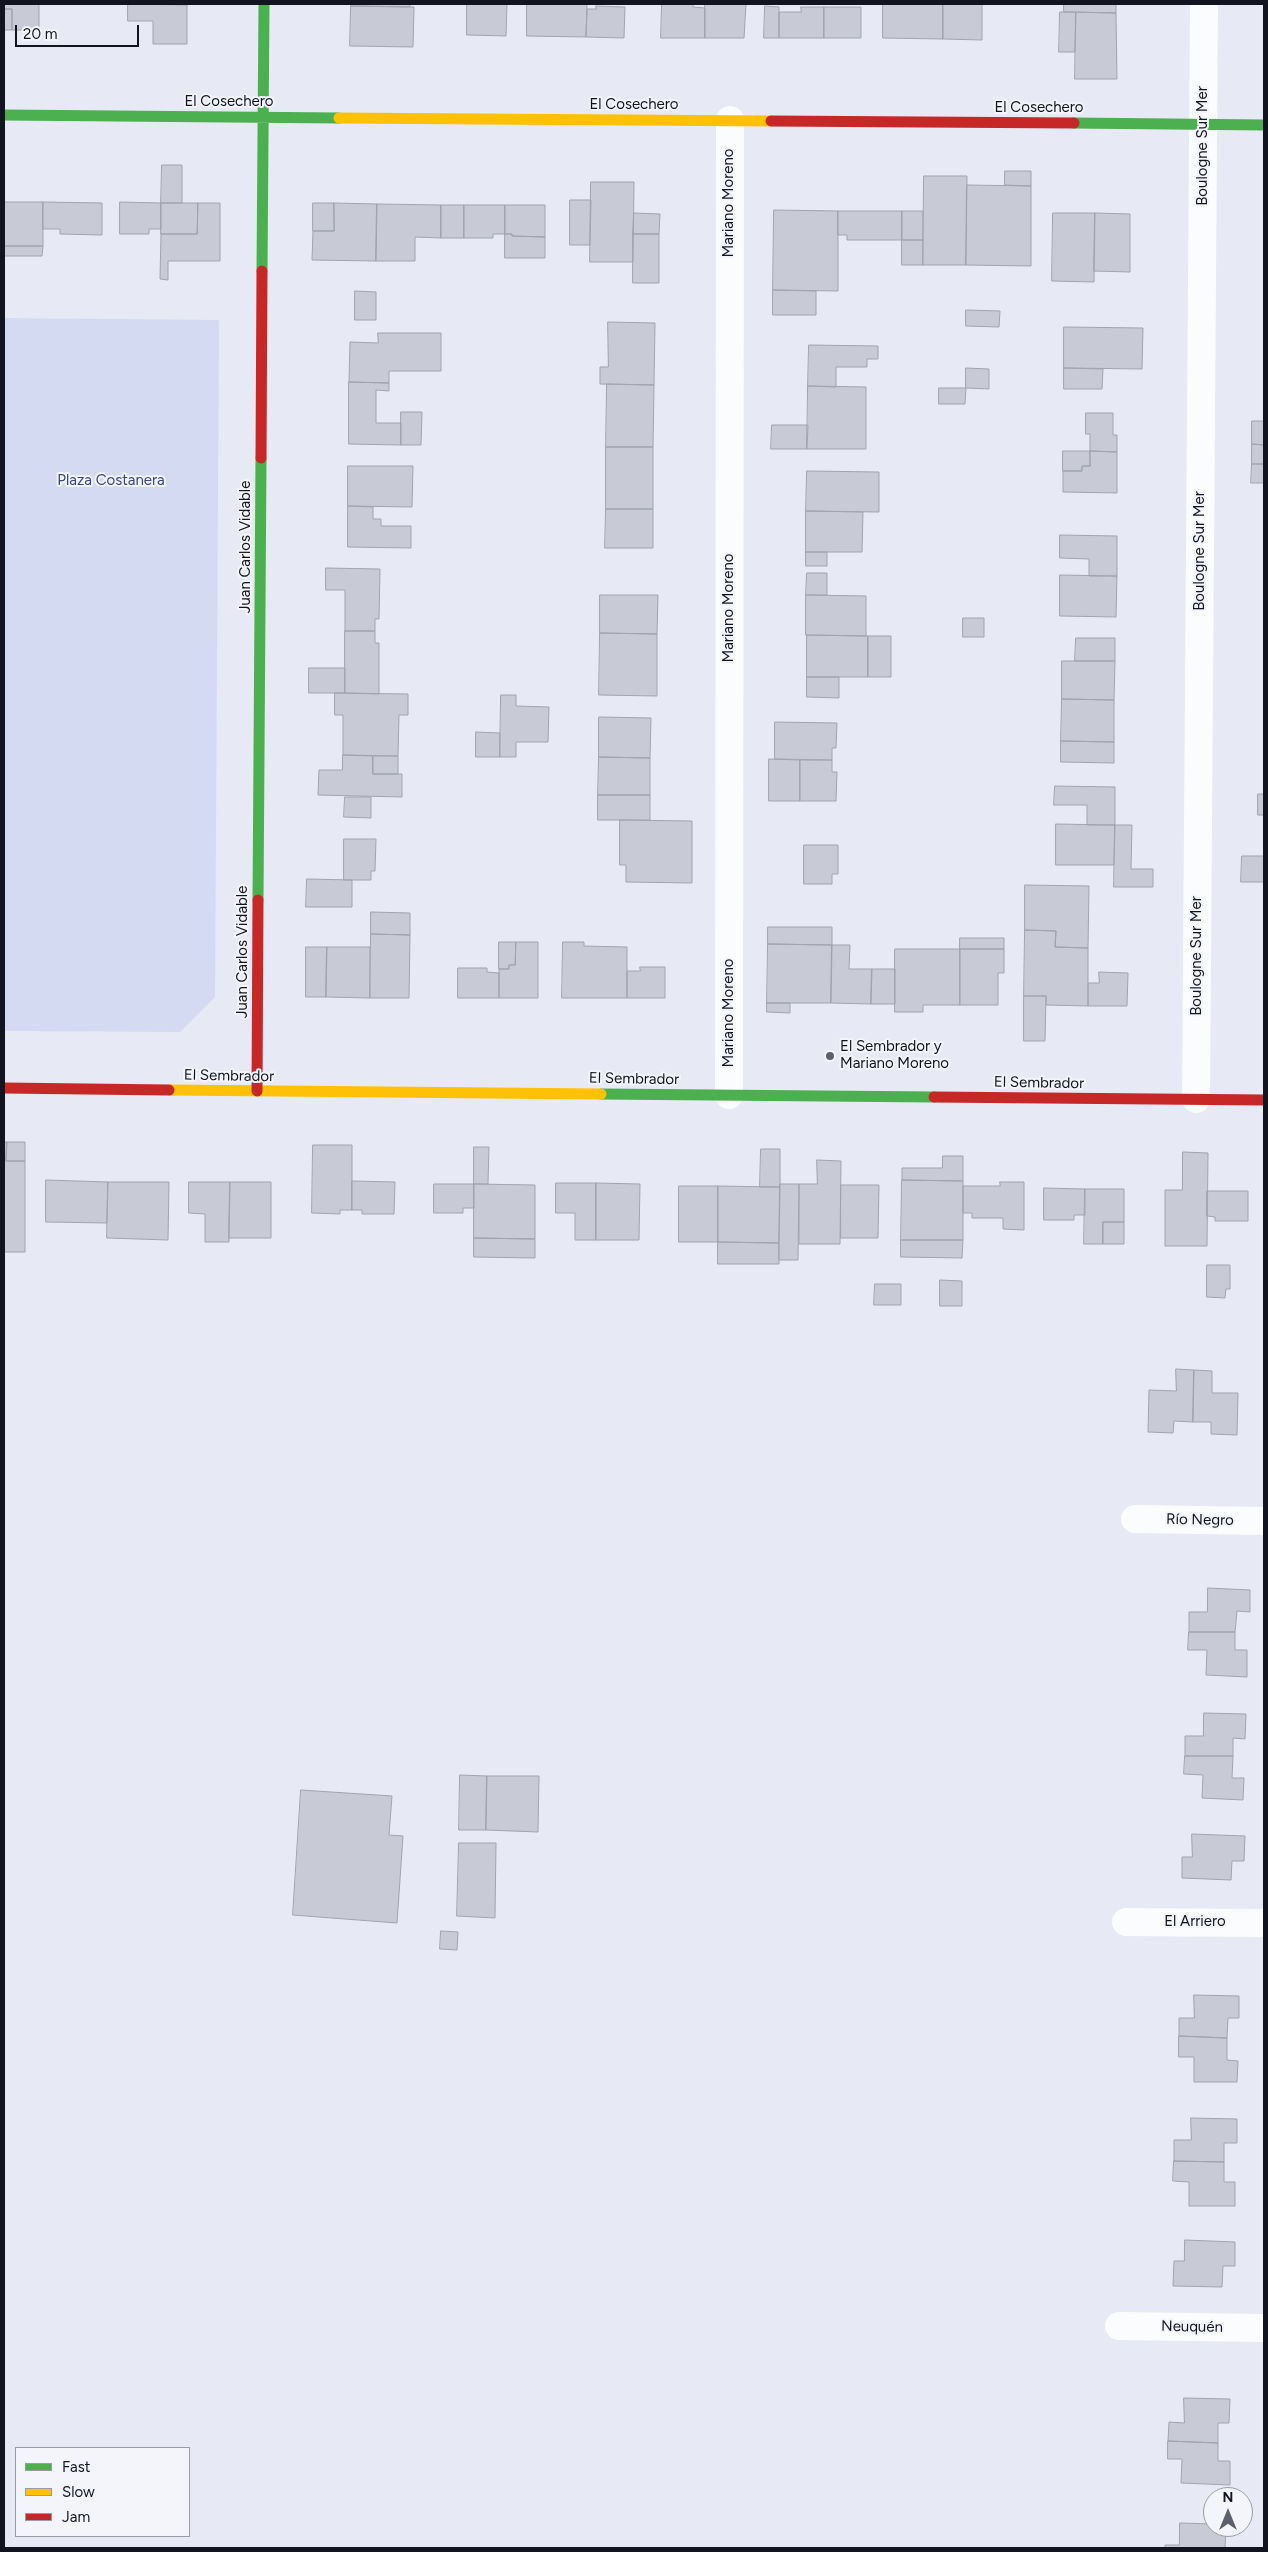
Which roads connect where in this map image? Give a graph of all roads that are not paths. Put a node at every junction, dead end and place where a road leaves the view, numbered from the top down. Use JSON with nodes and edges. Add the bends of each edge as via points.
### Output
{"nodes":[{"id":1,"x":264,"y":4,"type":"edge"},
{"id":2,"x":1204,"y":4,"type":"edge"},
{"id":3,"x":4,"y":115,"type":"edge"},
{"id":4,"x":264,"y":117,"type":"junction"},
{"id":5,"x":730,"y":120,"type":"junction"},
{"id":6,"x":1203,"y":124,"type":"junction"},
{"id":7,"x":1264,"y":125,"type":"edge"},
{"id":8,"x":4,"y":1088,"type":"edge"},
{"id":9,"x":257,"y":1091,"type":"junction"},
{"id":10,"x":729,"y":1095,"type":"junction"},
{"id":11,"x":1196,"y":1099,"type":"junction"},
{"id":12,"x":1264,"y":1100,"type":"edge"},
{"id":13,"x":1135,"y":1519,"type":"dead end"},
{"id":14,"x":1264,"y":1521,"type":"edge"},
{"id":15,"x":1126,"y":1922,"type":"dead end"},
{"id":16,"x":1264,"y":1923,"type":"edge"},
{"id":17,"x":1119,"y":2326,"type":"dead end"},
{"id":18,"x":1264,"y":2328,"type":"edge"}],
"edges":[{"from":1,"to":4,"type":"street","name":"Juan Carlos Vidable"},
{"from":2,"to":6,"type":"street","name":"Boulogne Sur Mer"},
{"from":3,"to":4,"type":"street","name":"El Cosechero"},
{"from":4,"to":5,"type":"street","name":"El Cosechero"},
{"from":4,"to":9,"type":"street","name":"Juan Carlos Vidable"},
{"from":5,"to":6,"type":"street","name":"El Cosechero"},
{"from":5,"to":10,"type":"street","name":"Mariano Moreno"},
{"from":6,"to":7,"type":"street","name":"El Cosechero"},
{"from":6,"to":11,"type":"street","name":"Boulogne Sur Mer"},
{"from":8,"to":9,"type":"street","name":"El Sembrador"},
{"from":9,"to":10,"type":"street","name":"El Sembrador"},
{"from":10,"to":11,"type":"street","name":"El Sembrador"},
{"from":11,"to":12,"type":"street","name":"El Sembrador"},
{"from":13,"to":14,"type":"street","name":"Río Negro"},
{"from":15,"to":16,"type":"street","name":"El Arriero"},
{"from":17,"to":18,"type":"street","name":"Neuquén"}]}
